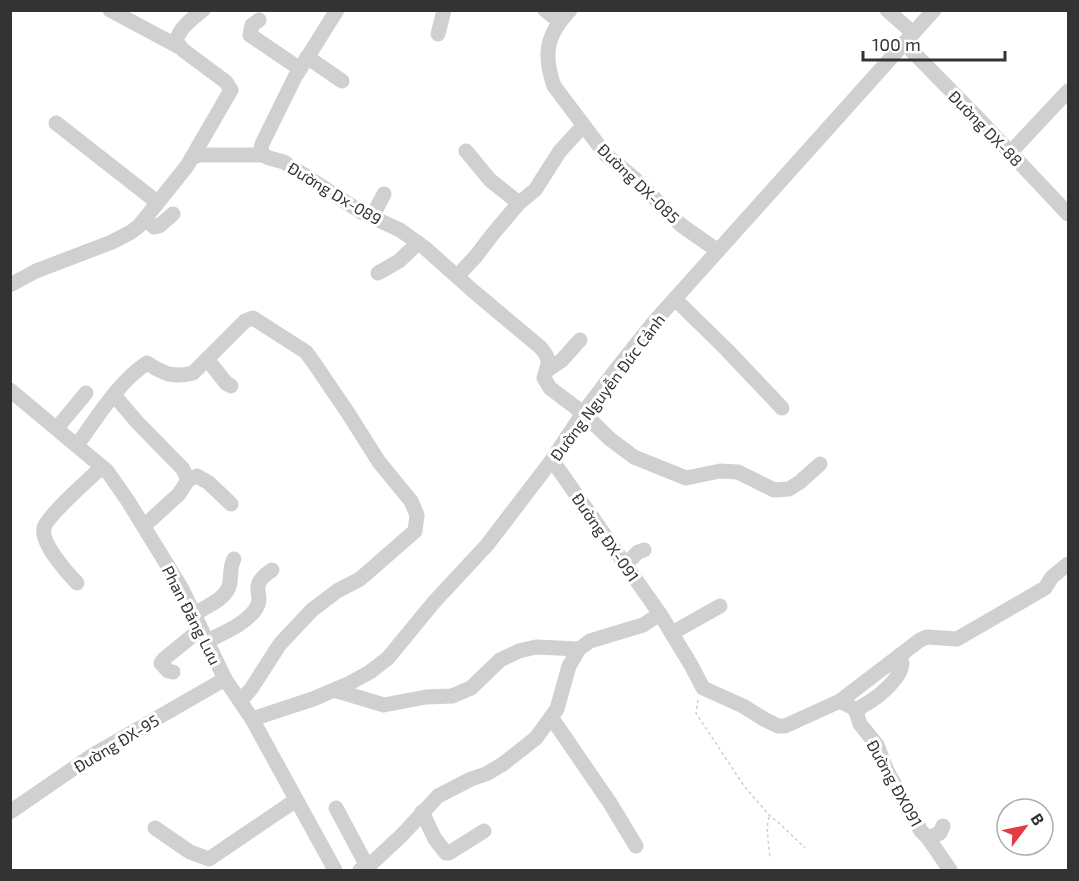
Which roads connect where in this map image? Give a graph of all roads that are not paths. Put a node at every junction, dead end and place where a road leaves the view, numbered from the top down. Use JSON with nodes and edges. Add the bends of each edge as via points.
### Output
{"nodes":[{"id":1,"x":110,"y":10,"type":"edge"},
{"id":2,"x":203,"y":10,"type":"edge"},
{"id":3,"x":337,"y":10,"type":"edge"},
{"id":4,"x":444,"y":10,"type":"edge"},
{"id":5,"x":545,"y":10,"type":"edge"},
{"id":6,"x":887,"y":10,"type":"edge"},
{"id":7,"x":934,"y":10,"type":"edge"},
{"id":8,"x":565,"y":16,"type":"edge"},
{"id":9,"x":260,"y":20,"type":"dead end"},
{"id":10,"x":438,"y":34,"type":"dead end"},
{"id":11,"x":908,"y":38,"type":"junction"},
{"id":12,"x":181,"y":48,"type":"junction"},
{"id":13,"x":304,"y":63,"type":"junction"},
{"id":14,"x":342,"y":81,"type":"dead end"},
{"id":15,"x":1068,"y":91,"type":"edge"},
{"id":16,"x":56,"y":123,"type":"dead end"},
{"id":17,"x":583,"y":126,"type":"junction"},
{"id":18,"x":466,"y":151,"type":"dead end"},
{"id":19,"x":1010,"y":153,"type":"junction"},
{"id":20,"x":262,"y":155,"type":"junction"},
{"id":21,"x":192,"y":157,"type":"junction"},
{"id":22,"x":384,"y":195,"type":"dead end"},
{"id":23,"x":157,"y":202,"type":"junction"},
{"id":24,"x":519,"y":203,"type":"junction"},
{"id":25,"x":173,"y":214,"type":"dead end"},
{"id":26,"x":1068,"y":214,"type":"edge"},
{"id":27,"x":374,"y":218,"type":"junction"},
{"id":28,"x":145,"y":219,"type":"junction"},
{"id":29,"x":418,"y":243,"type":"junction"},
{"id":30,"x":718,"y":251,"type":"junction"},
{"id":31,"x":378,"y":273,"type":"dead end"},
{"id":32,"x":458,"y":277,"type":"junction"},
{"id":33,"x":10,"y":285,"type":"edge"},
{"id":34,"x":675,"y":299,"type":"junction"},
{"id":35,"x":580,"y":340,"type":"dead end"},
{"id":36,"x":207,"y":359,"type":"junction"},
{"id":37,"x":546,"y":371,"type":"junction"},
{"id":38,"x":231,"y":386,"type":"dead end"},
{"id":39,"x":10,"y":390,"type":"edge"},
{"id":40,"x":86,"y":393,"type":"dead end"},
{"id":41,"x":114,"y":394,"type":"junction"},
{"id":42,"x":782,"y":408,"type":"dead end"},
{"id":43,"x":584,"y":413,"type":"junction"},
{"id":44,"x":57,"y":428,"type":"junction"},
{"id":45,"x":77,"y":445,"type":"junction"},
{"id":46,"x":552,"y":460,"type":"junction"},
{"id":47,"x":820,"y":464,"type":"dead end"},
{"id":48,"x":102,"y":467,"type":"junction"},
{"id":49,"x":188,"y":480,"type":"junction"},
{"id":50,"x":231,"y":504,"type":"dead end"},
{"id":51,"x":144,"y":526,"type":"junction"},
{"id":52,"x":644,"y":550,"type":"dead end"},
{"id":53,"x":234,"y":559,"type":"dead end"},
{"id":54,"x":626,"y":564,"type":"junction"},
{"id":55,"x":1068,"y":564,"type":"edge"},
{"id":56,"x":272,"y":570,"type":"dead end"},
{"id":57,"x":77,"y":583,"type":"dead end"},
{"id":58,"x":720,"y":606,"type":"dead end"},
{"id":59,"x":194,"y":614,"type":"junction"},
{"id":60,"x":660,"y":614,"type":"junction"},
{"id":61,"x":672,"y":633,"type":"junction"},
{"id":62,"x":204,"y":635,"type":"junction"},
{"id":63,"x":579,"y":649,"type":"junction"},
{"id":64,"x":900,"y":655,"type":"junction"},
{"id":65,"x":173,"y":672,"type":"dead end"},
{"id":66,"x":225,"y":679,"type":"junction"},
{"id":67,"x":334,"y":690,"type":"junction"},
{"id":68,"x":240,"y":701,"type":"junction"},
{"id":69,"x":840,"y":701,"type":"junction"},
{"id":70,"x":857,"y":712,"type":"junction"},
{"id":71,"x":551,"y":717,"type":"junction"},
{"id":72,"x":252,"y":718,"type":"junction"},
{"id":73,"x":296,"y":800,"type":"junction"},
{"id":74,"x":336,"y":808,"type":"dead end"},
{"id":75,"x":11,"y":809,"type":"edge"},
{"id":76,"x":422,"y":812,"type":"junction"},
{"id":77,"x":943,"y":826,"type":"dead end"},
{"id":78,"x":155,"y":828,"type":"dead end"},
{"id":79,"x":484,"y":831,"type":"dead end"},
{"id":80,"x":928,"y":838,"type":"junction"},
{"id":81,"x":636,"y":846,"type":"dead end"},
{"id":82,"x":209,"y":865,"type":"edge"},
{"id":83,"x":364,"y":868,"type":"edge"},
{"id":84,"x":335,"y":870,"type":"edge"},
{"id":85,"x":950,"y":870,"type":"edge"}],
"edges":[{"from":1,"to":12,"type":"street"},
{"from":2,"to":12,"type":"street","via":[[178,34],[176,41]]},
{"from":3,"to":13,"type":"street"},
{"from":4,"to":10,"type":"street"},
{"from":5,"to":8,"type":"street"},
{"from":6,"to":11,"type":"street","name":"Đường DX-88"},
{"from":7,"to":11,"type":"street","name":"Đường Nguyễn Đức Cảnh"},
{"from":8,"to":17,"type":"street","name":"Đường DX-085","via":[[549,41],[549,73]]},
{"from":9,"to":13,"type":"street","via":[[252,25],[250,35]]},
{"from":11,"to":19,"type":"street","name":"Đường DX-88"},
{"from":11,"to":30,"type":"street","name":"Đường Nguyễn Đức Cảnh"},
{"from":12,"to":21,"type":"street","via":[[231,90]]},
{"from":13,"to":14,"type":"street"},
{"from":13,"to":20,"type":"street","via":[[262,144]]},
{"from":15,"to":19,"type":"street"},
{"from":16,"to":23,"type":"street"},
{"from":17,"to":24,"type":"street","via":[[535,190]]},
{"from":17,"to":30,"type":"street","name":"Đường DX-085","via":[[606,155],[681,225]]},
{"from":18,"to":24,"type":"street","via":[[490,180]]},
{"from":19,"to":26,"type":"street","name":"Đường DX-88"},
{"from":20,"to":21,"type":"street","name":"Đường Dx-089"},
{"from":20,"to":27,"type":"street","name":"Đường Dx-089","via":[[284,162]]},
{"from":21,"to":23,"type":"street"},
{"from":22,"to":27,"type":"street"},
{"from":23,"to":28,"type":"street"},
{"from":24,"to":32,"type":"street"},
{"from":25,"to":28,"type":"street","via":[[154,227]]},
{"from":27,"to":29,"type":"street","name":"Đường Dx-089"},
{"from":28,"to":33,"type":"street","via":[[112,242]]},
{"from":29,"to":31,"type":"street"},
{"from":29,"to":32,"type":"street","name":"Đường Dx-089"},
{"from":30,"to":34,"type":"street","name":"Đường Nguyễn Đức Cảnh"},
{"from":32,"to":37,"type":"street","name":"Đường Dx-089","via":[[547,355]]},
{"from":34,"to":42,"type":"street"},
{"from":34,"to":43,"type":"street","name":"Đường Nguyễn Đức Cảnh"},
{"from":35,"to":37,"type":"street"},
{"from":36,"to":38,"type":"street"},
{"from":36,"to":41,"type":"street","via":[[193,373],[182,376],[172,376],[147,363]]},
{"from":36,"to":68,"type":"street","via":[[244,321],[253,318],[306,352],[417,515],[415,531],[399,546],[360,579],[312,610],[280,644],[252,690]]},
{"from":37,"to":43,"type":"street","name":"Đường Dx-089","via":[[544,378],[550,388]]},
{"from":39,"to":44,"type":"street","name":"Phan Đăng Lưu"},
{"from":40,"to":44,"type":"street"},
{"from":41,"to":45,"type":"street"},
{"from":41,"to":49,"type":"street","via":[[183,469]]},
{"from":43,"to":46,"type":"street","name":"Đường Nguyễn Đức Cảnh"},
{"from":43,"to":47,"type":"street","name":"Đường Dx-089","via":[[634,457],[686,478],[720,471],[738,472],[774,490],[789,489]]},
{"from":44,"to":45,"type":"street","name":"Phan Đăng Lưu"},
{"from":45,"to":48,"type":"street","name":"Phan Đăng Lưu"},
{"from":46,"to":54,"type":"street","name":"Đường ĐX-091"},
{"from":46,"to":67,"type":"street","name":"Đường Nguyễn Đức Cảnh","via":[[487,545],[388,658]]},
{"from":48,"to":51,"type":"street","name":"Phan Đăng Lưu"},
{"from":48,"to":57,"type":"street","via":[[54,513],[44,528],[44,538]]},
{"from":49,"to":50,"type":"street","via":[[197,476]]},
{"from":49,"to":51,"type":"street","via":[[179,494]]},
{"from":51,"to":59,"type":"street","name":"Phan Đăng Lưu"},
{"from":52,"to":54,"type":"street"},
{"from":53,"to":59,"type":"street","via":[[229,587],[222,597]]},
{"from":54,"to":60,"type":"street","name":"Đường ĐX-091"},
{"from":55,"to":64,"type":"street","via":[[1045,588],[957,639],[927,637]]},
{"from":56,"to":62,"type":"street","via":[[259,581],[256,609],[245,620]]},
{"from":58,"to":61,"type":"street"},
{"from":59,"to":62,"type":"street","name":"Phan Đăng Lưu"},
{"from":60,"to":61,"type":"street","name":"Đường ĐX-091"},
{"from":60,"to":63,"type":"street","via":[[643,625],[597,638]]},
{"from":61,"to":69,"type":"street","name":"Đường ĐX-091","via":[[703,688],[778,726]]},
{"from":62,"to":65,"type":"street","via":[[165,658],[161,663]]},
{"from":62,"to":66,"type":"street","name":"Phan Đăng Lưu"},
{"from":63,"to":67,"type":"street","via":[[519,651],[500,660],[471,688],[453,696],[384,705]]},
{"from":63,"to":71,"type":"street"},
{"from":64,"to":69,"type":"street"},
{"from":64,"to":70,"type":"street","via":[[898,674]]},
{"from":66,"to":68,"type":"street","name":"Phan Đăng Lưu"},
{"from":66,"to":75,"type":"street","name":"Đường ĐX-95","via":[[93,755]]},
{"from":67,"to":72,"type":"street","name":"Đường Nguyễn Đức Cảnh"},
{"from":68,"to":72,"type":"street","name":"Phan Đăng Lưu"},
{"from":69,"to":70,"type":"street","name":"Đường ĐX091"},
{"from":70,"to":80,"type":"street","name":"Đường ĐX091","via":[[860,724],[877,746],[887,771]]},
{"from":71,"to":76,"type":"street","via":[[536,738],[503,764],[438,796]]},
{"from":71,"to":81,"type":"street"},
{"from":72,"to":73,"type":"street","name":"Phan Đăng Lưu"},
{"from":73,"to":82,"type":"street"},
{"from":73,"to":84,"type":"street","name":"Phan Đăng Lưu"},
{"from":74,"to":83,"type":"street"},
{"from":76,"to":79,"type":"street","via":[[446,853]]},
{"from":76,"to":83,"type":"street"},
{"from":77,"to":80,"type":"street"},
{"from":78,"to":82,"type":"street"},
{"from":80,"to":85,"type":"street","name":"Đường ĐX091"}]}
